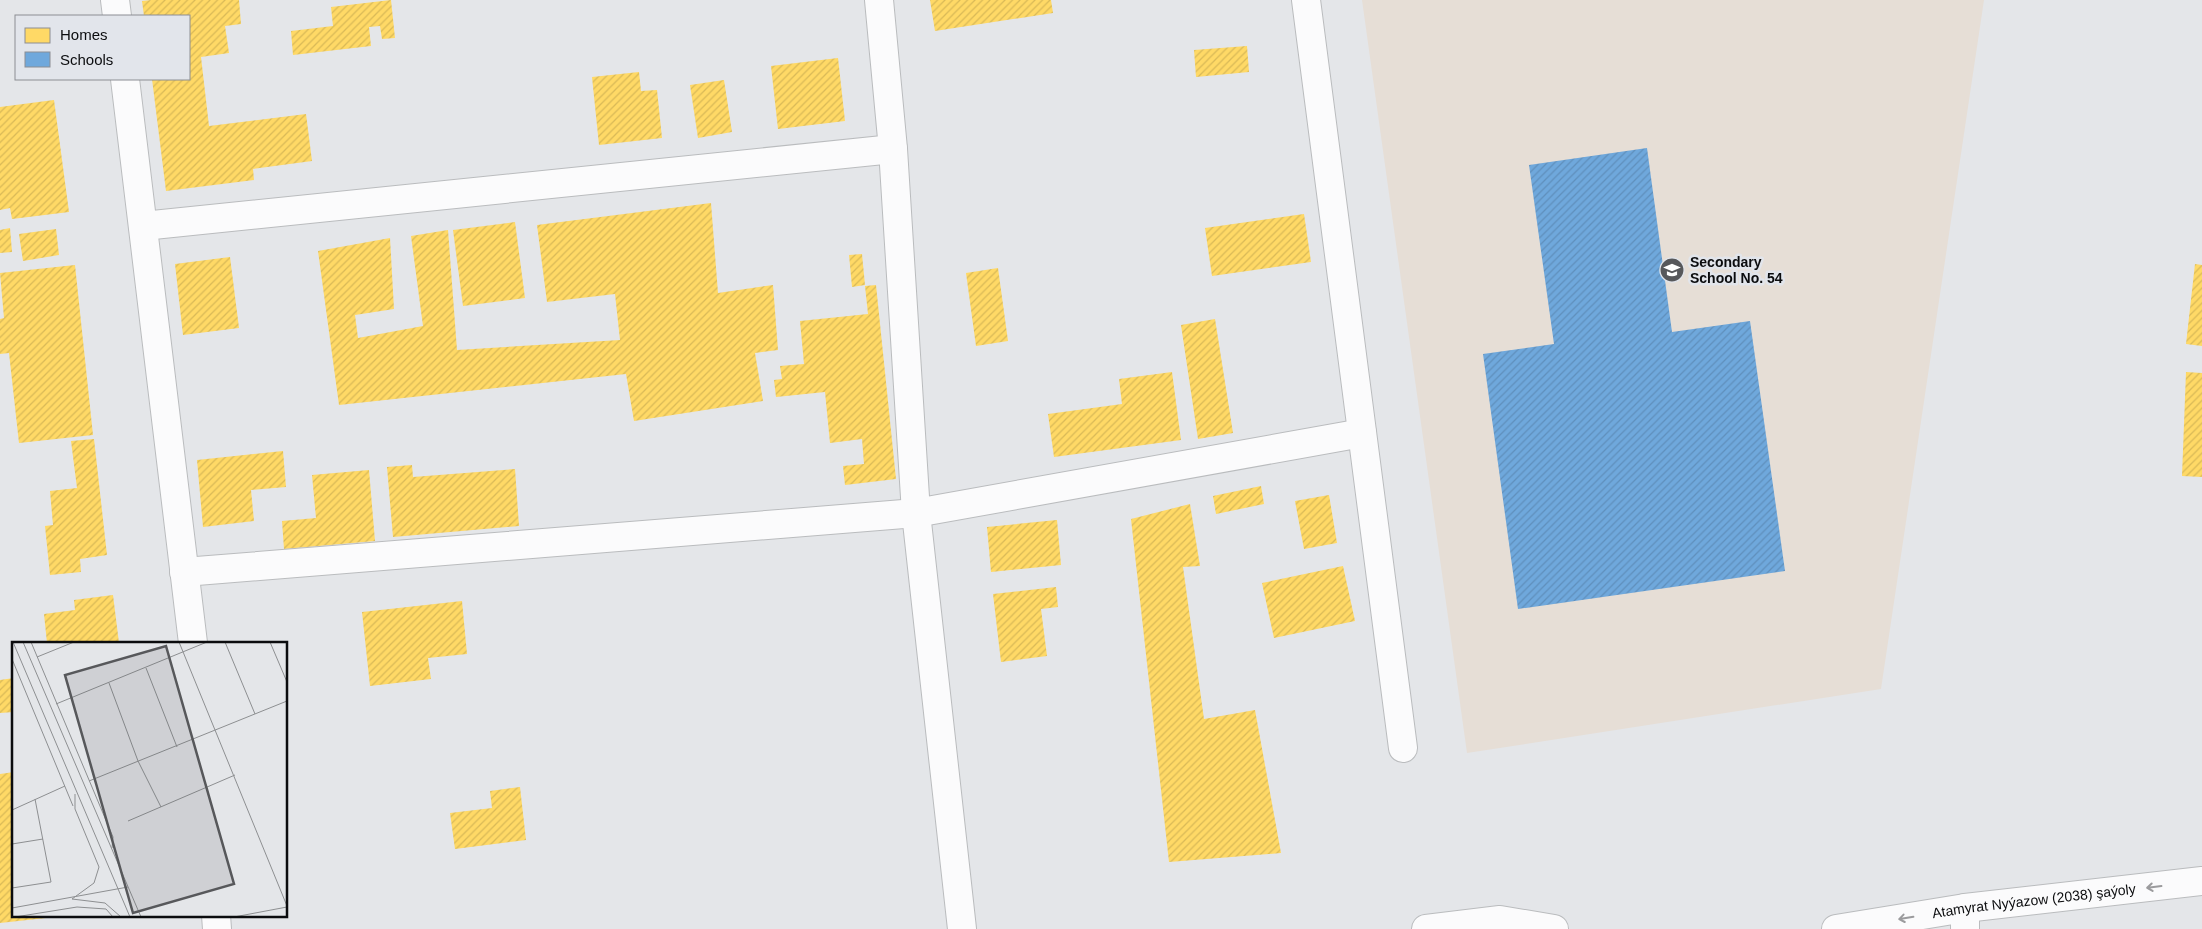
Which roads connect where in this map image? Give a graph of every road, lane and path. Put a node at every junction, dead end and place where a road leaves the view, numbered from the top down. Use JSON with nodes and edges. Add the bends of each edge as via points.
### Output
{"nodes":[{"id":1,"x":115,"y":0,"type":"edge"},
{"id":2,"x":879,"y":0,"type":"edge"},
{"id":3,"x":1306,"y":0,"type":"edge"},
{"id":4,"x":117,"y":15,"type":"edge"},
{"id":5,"x":125,"y":80,"type":"edge"},
{"id":6,"x":893,"y":149,"type":"junction"},
{"id":7,"x":143,"y":226,"type":"junction"},
{"id":8,"x":1362,"y":433,"type":"junction"},
{"id":9,"x":916,"y":513,"type":"junction"},
{"id":10,"x":184,"y":572,"type":"junction"},
{"id":11,"x":193,"y":642,"type":"edge"},
{"id":12,"x":1403,"y":748,"type":"dead end"},
{"id":13,"x":2202,"y":881,"type":"edge"},
{"id":14,"x":216,"y":916,"type":"edge"},
{"id":15,"x":1965,"y":919,"type":"edge"},
{"id":16,"x":217,"y":929,"type":"edge"},
{"id":17,"x":962,"y":929,"type":"edge"},
{"id":18,"x":1426,"y":929,"type":"edge"},
{"id":19,"x":1554,"y":929,"type":"edge"},
{"id":20,"x":1836,"y":929,"type":"edge"}],
"edges":[{"from":1,"to":4,"type":"street"},
{"from":2,"to":6,"type":"street"},
{"from":3,"to":8,"type":"street"},
{"from":5,"to":7,"type":"street"},
{"from":6,"to":7,"type":"street"},
{"from":6,"to":9,"type":"street"},
{"from":7,"to":10,"type":"street"},
{"from":8,"to":9,"type":"street"},
{"from":8,"to":12,"type":"street"},
{"from":9,"to":10,"type":"street"},
{"from":9,"to":17,"type":"street"},
{"from":10,"to":11,"type":"street"},
{"from":13,"to":15,"type":"street","name":"Atamyrat Nyýazow (2038) şaýoly","one_way":true},
{"from":14,"to":16,"type":"street"},
{"from":15,"to":20,"type":"street","name":"Atamyrat Nyýazow (2038) şaýoly","one_way":true},
{"from":18,"to":19,"type":"street","via":[[1500,920]]}]}
